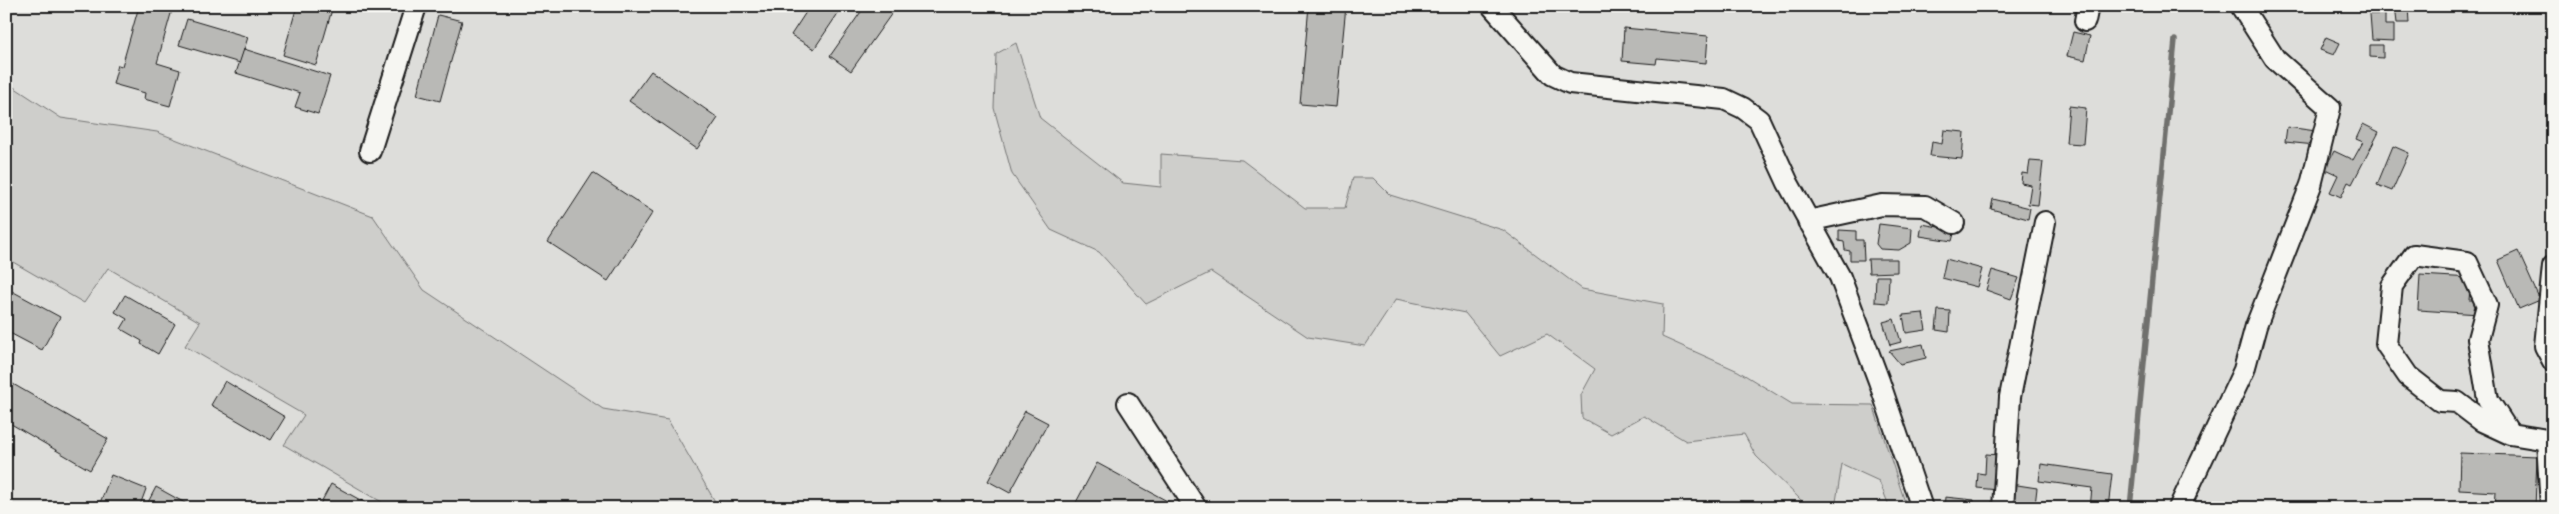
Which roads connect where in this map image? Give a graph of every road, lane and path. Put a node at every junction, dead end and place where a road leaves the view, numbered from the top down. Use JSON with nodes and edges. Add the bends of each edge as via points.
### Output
{"nodes":[{"id":1,"x":416,"y":6,"type":"edge"},
{"id":2,"x":1492,"y":6,"type":"edge"},
{"id":3,"x":2242,"y":6,"type":"edge"},
{"id":4,"x":370,"y":151,"type":"dead end"},
{"id":5,"x":1808,"y":221,"type":"junction"},
{"id":6,"x":2045,"y":222,"type":"dead end"},
{"id":7,"x":1954,"y":223,"type":"dead end"},
{"id":8,"x":2553,"y":266,"type":"edge"},
{"id":9,"x":2553,"y":361,"type":"edge"},
{"id":10,"x":1128,"y":403,"type":"dead end"},
{"id":11,"x":2510,"y":434,"type":"junction"},
{"id":12,"x":1196,"y":508,"type":"edge"},
{"id":13,"x":1922,"y":508,"type":"edge"},
{"id":14,"x":2003,"y":508,"type":"edge"},
{"id":15,"x":2179,"y":508,"type":"edge"},
{"id":16,"x":2550,"y":508,"type":"edge"}],
"edges":[{"from":1,"to":4,"type":"street"},
{"from":2,"to":5,"type":"street","via":[[1553,75],[1570,83],[1724,99],[1742,108],[1759,120]]},
{"from":3,"to":15,"type":"street","via":[[2275,59],[2330,108],[2311,185],[2256,326],[2244,370]]},
{"from":5,"to":7,"type":"street","via":[[1882,205],[1925,206]]},
{"from":5,"to":13,"type":"street","via":[[1840,277],[1880,381]]},
{"from":6,"to":14,"type":"street","via":[[2010,397]]},
{"from":8,"to":9,"type":"street","via":[[2545,346]]},
{"from":10,"to":12,"type":"street"},
{"from":11,"to":11,"type":"street","via":[[2488,400],[2478,339],[2487,305],[2467,262],[2414,255],[2392,286],[2386,344],[2408,376],[2440,401],[2457,402],[2482,421]]},
{"from":11,"to":16,"type":"street","via":[[2547,440]]}]}
